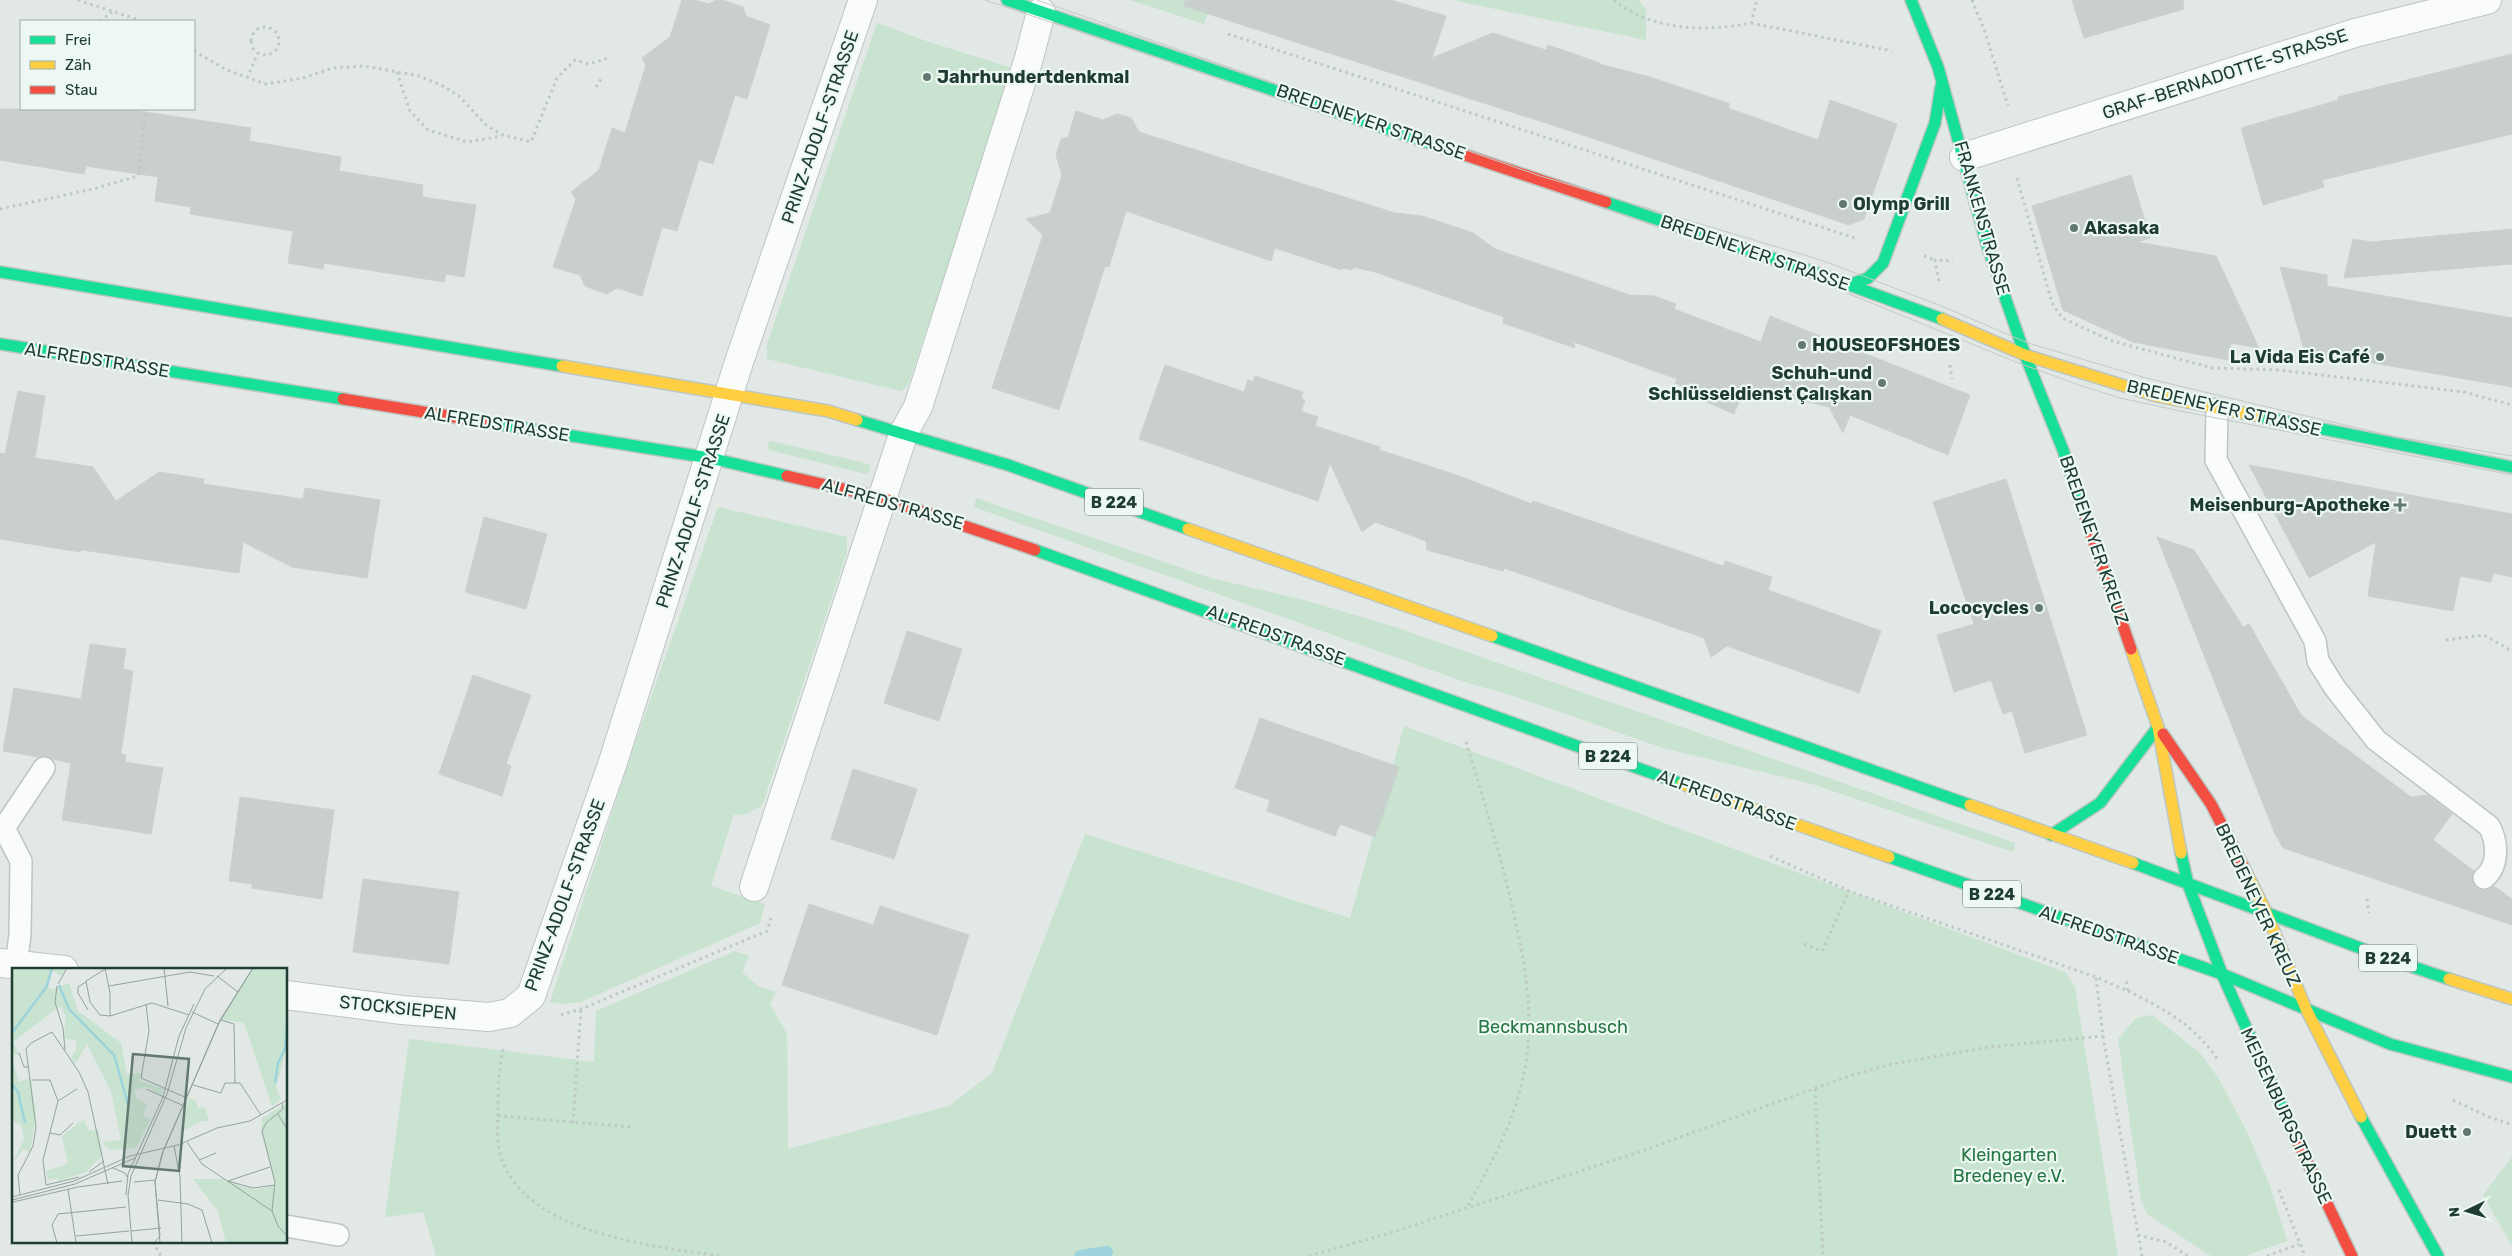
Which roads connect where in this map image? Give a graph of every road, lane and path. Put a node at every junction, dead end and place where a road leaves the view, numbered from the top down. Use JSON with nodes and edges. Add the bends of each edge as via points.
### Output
{"nodes":[{"id":1,"x":78,"y":0,"type":"edge"},
{"id":2,"x":862,"y":0,"type":"edge"},
{"id":3,"x":1007,"y":0,"type":"edge"},
{"id":4,"x":1614,"y":0,"type":"edge"},
{"id":5,"x":1757,"y":0,"type":"edge"},
{"id":6,"x":1911,"y":0,"type":"edge"},
{"id":7,"x":1972,"y":0,"type":"edge"},
{"id":8,"x":2487,"y":0,"type":"edge"},
{"id":9,"x":113,"y":12,"type":"junction"},
{"id":10,"x":1041,"y":12,"type":"junction"},
{"id":11,"x":101,"y":20,"type":"edge"},
{"id":12,"x":139,"y":20,"type":"edge"},
{"id":13,"x":1751,"y":23,"type":"junction"},
{"id":14,"x":1220,"y":32,"type":"dead end"},
{"id":15,"x":195,"y":52,"type":"edge"},
{"id":16,"x":1900,"y":52,"type":"dead end"},
{"id":17,"x":258,"y":54,"type":"junction"},
{"id":18,"x":608,"y":58,"type":"dead end"},
{"id":19,"x":397,"y":72,"type":"junction"},
{"id":20,"x":603,"y":76,"type":"dead end"},
{"id":21,"x":247,"y":78,"type":"junction"},
{"id":22,"x":1942,"y":80,"type":"junction"},
{"id":23,"x":596,"y":87,"type":"dead end"},
{"id":24,"x":146,"y":110,"type":"edge"},
{"id":25,"x":503,"y":136,"type":"junction"},
{"id":26,"x":2007,"y":143,"type":"junction"},
{"id":27,"x":1964,"y":156,"type":"junction"},
{"id":28,"x":0,"y":209,"type":"edge"},
{"id":29,"x":1863,"y":239,"type":"dead end"},
{"id":30,"x":1953,"y":261,"type":"dead end"},
{"id":31,"x":0,"y":272,"type":"edge"},
{"id":32,"x":1940,"y":284,"type":"dead end"},
{"id":33,"x":1849,"y":285,"type":"junction"},
{"id":34,"x":0,"y":344,"type":"edge"},
{"id":35,"x":2025,"y":355,"type":"junction"},
{"id":36,"x":1950,"y":365,"type":"dead end"},
{"id":37,"x":1952,"y":378,"type":"dead end"},
{"id":38,"x":731,"y":394,"type":"junction"},
{"id":39,"x":2512,"y":405,"type":"edge"},
{"id":40,"x":2217,"y":409,"type":"junction"},
{"id":41,"x":904,"y":432,"type":"junction"},
{"id":42,"x":710,"y":458,"type":"junction"},
{"id":43,"x":2512,"y":467,"type":"edge"},
{"id":44,"x":882,"y":498,"type":"junction"},
{"id":45,"x":2446,"y":640,"type":"dead end"},
{"id":46,"x":2512,"y":651,"type":"edge"},
{"id":47,"x":1453,"y":698,"type":"junction"},
{"id":48,"x":2158,"y":727,"type":"junction"},
{"id":49,"x":44,"y":768,"type":"dead end"},
{"id":50,"x":2,"y":827,"type":"edge"},
{"id":51,"x":2051,"y":835,"type":"junction"},
{"id":52,"x":2484,"y":878,"type":"dead end"},
{"id":53,"x":2188,"y":884,"type":"junction"},
{"id":54,"x":754,"y":887,"type":"joint"},
{"id":55,"x":1849,"y":891,"type":"dead end"},
{"id":56,"x":2266,"y":912,"type":"junction"},
{"id":57,"x":1804,"y":944,"type":"dead end"},
{"id":58,"x":8,"y":964,"type":"edge"},
{"id":59,"x":45,"y":968,"type":"edge"},
{"id":60,"x":2222,"y":974,"type":"junction"},
{"id":61,"x":2096,"y":977,"type":"dead end"},
{"id":62,"x":288,"y":995,"type":"edge"},
{"id":63,"x":2512,"y":999,"type":"edge"},
{"id":64,"x":2306,"y":1009,"type":"junction"},
{"id":65,"x":581,"y":1010,"type":"junction"},
{"id":66,"x":510,"y":1013,"type":"junction"},
{"id":67,"x":2103,"y":1036,"type":"junction"},
{"id":68,"x":2512,"y":1077,"type":"edge"},
{"id":69,"x":1815,"y":1090,"type":"junction"},
{"id":70,"x":2444,"y":1096,"type":"dead end"},
{"id":71,"x":498,"y":1116,"type":"junction"},
{"id":72,"x":573,"y":1123,"type":"junction"},
{"id":73,"x":2512,"y":1125,"type":"edge"},
{"id":74,"x":631,"y":1126,"type":"dead end"},
{"id":75,"x":1467,"y":1208,"type":"junction"},
{"id":76,"x":288,"y":1226,"type":"edge"},
{"id":77,"x":338,"y":1234,"type":"dead end"},
{"id":78,"x":2138,"y":1235,"type":"junction"},
{"id":79,"x":154,"y":1244,"type":"edge"},
{"id":80,"x":2300,"y":1244,"type":"dead end"},
{"id":81,"x":161,"y":1256,"type":"edge"},
{"id":82,"x":719,"y":1256,"type":"edge"},
{"id":83,"x":1310,"y":1256,"type":"edge"},
{"id":84,"x":1823,"y":1256,"type":"edge"},
{"id":85,"x":2142,"y":1256,"type":"edge"},
{"id":86,"x":2188,"y":1256,"type":"edge"},
{"id":87,"x":2266,"y":1256,"type":"edge"},
{"id":88,"x":2352,"y":1256,"type":"edge"},
{"id":89,"x":2438,"y":1256,"type":"edge"}],
"edges":[{"from":1,"to":9,"type":"path"},
{"from":2,"to":38,"type":"street","name":"PRINZ-ADOLF-STRASSE"},
{"from":3,"to":10,"type":"main road","name":"BREDENEYER STRASSE"},
{"from":4,"to":13,"type":"path","via":[[1655,23],[1722,29]]},
{"from":5,"to":13,"type":"path"},
{"from":6,"to":22,"type":"main road","name":"FRANKENSTRASSE"},
{"from":7,"to":26,"type":"path","via":[[2008,106]]},
{"from":8,"to":26,"type":"street","name":"GRAF-BERNADOTTE-STRASSE","via":[[2355,33]]},
{"from":9,"to":11,"type":"path"},
{"from":9,"to":12,"type":"path"},
{"from":10,"to":33,"type":"main road","name":"BREDENEYER STRASSE"},
{"from":10,"to":41,"type":"street","via":[[918,407]]},
{"from":13,"to":16,"type":"path"},
{"from":14,"to":29,"type":"path"},
{"from":15,"to":21,"type":"path"},
{"from":17,"to":17,"type":"path","via":[[252,48],[251,36],[259,28],[272,29],[279,38],[276,50],[268,55]]},
{"from":17,"to":21,"type":"path"},
{"from":18,"to":25,"type":"path","via":[[588,64],[575,60],[557,78],[531,142]]},
{"from":19,"to":21,"type":"path","via":[[364,66],[333,68],[303,78],[266,84]]},
{"from":19,"to":25,"type":"path","via":[[419,76],[447,88],[487,126]]},
{"from":19,"to":25,"type":"path","via":[[410,111],[428,130],[467,142]]},
{"from":20,"to":23,"type":"path"},
{"from":22,"to":27,"type":"main road","name":"FRANKENSTRASSE"},
{"from":22,"to":33,"type":"main road","name":"FRANKENSTRASSE","via":[[1934,124],[1883,263],[1868,278]]},
{"from":24,"to":28,"type":"path","via":[[138,176]]},
{"from":26,"to":27,"type":"street","name":"GRAF-BERNADOTTE-STRASSE"},
{"from":26,"to":39,"type":"path","via":[[2052,303],[2062,318],[2112,341],[2213,368],[2279,370],[2464,392]]},
{"from":27,"to":35,"type":"main road","name":"FRANKENSTRASSE","via":[[1987,245]]},
{"from":30,"to":32,"type":"path","via":[[1936,260]]},
{"from":31,"to":38,"type":"main road","number":"B 224"},
{"from":33,"to":35,"type":"main road","name":"BREDENEYER STRASSE"},
{"from":34,"to":42,"type":"main road","name":"ALFREDSTRASSE","number":"B 224"},
{"from":35,"to":40,"type":"main road","name":"BREDENEYER STRASSE","via":[[2157,396]]},
{"from":35,"to":48,"type":"main road","name":"BREDENEYER KREUZ","via":[[2063,450]]},
{"from":36,"to":37,"type":"path"},
{"from":38,"to":41,"type":"main road","number":"B 224","via":[[828,411]]},
{"from":38,"to":42,"type":"street","name":"PRINZ-ADOLF-STRASSE"},
{"from":40,"to":43,"type":"main road","name":"BREDENEYER STRASSE"},
{"from":40,"to":52,"type":"lane","via":[[2216,460],[2315,641],[2318,661],[2334,688],[2380,736],[2489,826],[2493,833],[2494,868]]},
{"from":41,"to":44,"type":"street"},
{"from":41,"to":51,"type":"main road","number":"B 224","via":[[1017,468]]},
{"from":42,"to":44,"type":"main road","name":"ALFREDSTRASSE","number":"B 224"},
{"from":42,"to":66,"type":"street","name":"PRINZ-ADOLF-STRASSE","via":[[532,996]]},
{"from":44,"to":47,"type":"main road","name":"ALFREDSTRASSE","number":"B 224"},
{"from":44,"to":54,"type":"street"},
{"from":45,"to":46,"type":"path","via":[[2484,634]]},
{"from":47,"to":60,"type":"main road","name":"ALFREDSTRASSE","number":"B 224","via":[[1753,810]]},
{"from":47,"to":75,"type":"path","via":[[1508,889],[1524,960],[1530,1025],[1521,1087],[1512,1116]]},
{"from":48,"to":51,"type":"main road","via":[[2100,803]]},
{"from":48,"to":53,"type":"main road","name":"BREDENEYER KREUZ"},
{"from":48,"to":56,"type":"main road","name":"BREDENEYER KREUZ","via":[[2211,804]]},
{"from":49,"to":50,"type":"lane"},
{"from":50,"to":58,"type":"lane","via":[[21,861],[20,936]]},
{"from":51,"to":53,"type":"main road","number":"B 224"},
{"from":53,"to":56,"type":"main road","number":"B 224"},
{"from":53,"to":60,"type":"main road","name":"BREDENEYER KREUZ"},
{"from":54,"to":65,"type":"path","via":[[776,902],[767,930]]},
{"from":55,"to":57,"type":"path","via":[[1822,951]]},
{"from":56,"to":63,"type":"main road","number":"B 224","via":[[2395,961]]},
{"from":56,"to":64,"type":"main road","name":"BREDENEYER KREUZ"},
{"from":58,"to":59,"type":"street"},
{"from":60,"to":64,"type":"main road","name":"ALFREDSTRASSE","number":"B 224"},
{"from":60,"to":88,"type":"main road","name":"MEISENBURGSTRASSE"},
{"from":61,"to":67,"type":"path"},
{"from":62,"to":66,"type":"street","name":"STOCKSIEPEN","via":[[489,1017]]},
{"from":64,"to":68,"type":"main road","name":"ALFREDSTRASSE","number":"B 224","via":[[2390,1044]]},
{"from":64,"to":89,"type":"main road","via":[[2420,1228]]},
{"from":65,"to":66,"type":"path","via":[[545,1018]]},
{"from":65,"to":72,"type":"path"},
{"from":66,"to":71,"type":"path","via":[[501,1056]]},
{"from":67,"to":69,"type":"path","via":[[1934,1056],[1852,1075]]},
{"from":67,"to":78,"type":"path"},
{"from":69,"to":75,"type":"path"},
{"from":69,"to":84,"type":"path"},
{"from":70,"to":73,"type":"path"},
{"from":71,"to":72,"type":"path"},
{"from":71,"to":82,"type":"path","via":[[497,1135],[505,1166],[528,1196],[546,1209],[616,1239]]},
{"from":72,"to":74,"type":"path"},
{"from":75,"to":83,"type":"path"},
{"from":76,"to":77,"type":"lane"},
{"from":78,"to":85,"type":"path"},
{"from":78,"to":86,"type":"path","via":[[2166,1242]]},
{"from":79,"to":81,"type":"path"},
{"from":80,"to":87,"type":"path"}]}
